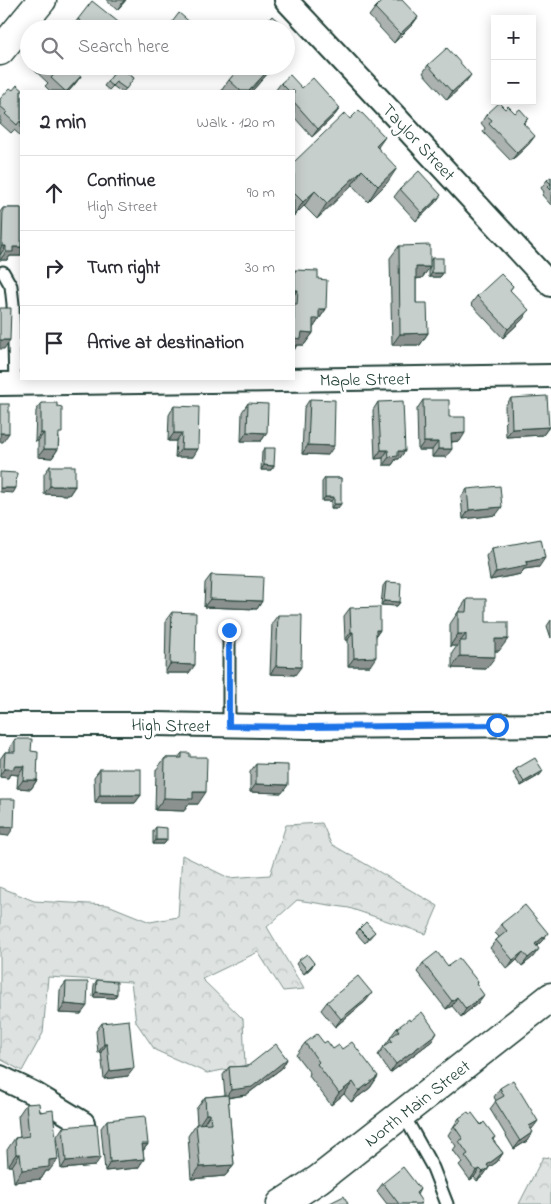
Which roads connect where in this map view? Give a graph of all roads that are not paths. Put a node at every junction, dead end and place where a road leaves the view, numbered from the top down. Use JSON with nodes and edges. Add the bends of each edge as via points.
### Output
{"nodes":[{"id":1,"x":42,"y":0,"type":"edge"},
{"id":2,"x":286,"y":0,"type":"edge"},
{"id":3,"x":26,"y":20,"type":"edge"},
{"id":4,"x":20,"y":27,"type":"edge"},
{"id":5,"x":0,"y":51,"type":"edge"},
{"id":6,"x":3,"y":272,"type":"dead end"},
{"id":7,"x":551,"y":285,"type":"edge"},
{"id":8,"x":551,"y":376,"type":"edge"},
{"id":9,"x":280,"y":380,"type":"edge"},
{"id":10,"x":295,"y":380,"type":"edge"},
{"id":11,"x":8,"y":384,"type":"edge"},
{"id":12,"x":229,"y":630,"type":"dead end"},
{"id":13,"x":0,"y":724,"type":"edge"},
{"id":14,"x":551,"y":725,"type":"edge"},
{"id":15,"x":229,"y":726,"type":"junction"},
{"id":16,"x":551,"y":997,"type":"edge"},
{"id":17,"x":0,"y":1077,"type":"edge"},
{"id":18,"x":403,"y":1114,"type":"junction"},
{"id":19,"x":83,"y":1123,"type":"edge"},
{"id":20,"x":280,"y":1204,"type":"edge"},
{"id":21,"x":447,"y":1204,"type":"edge"}],
"edges":[{"from":1,"to":3,"type":"main road"},
{"from":2,"to":7,"type":"street","name":"Taylor Street"},
{"from":4,"to":5,"type":"main road"},
{"from":6,"to":11,"type":"lane","via":[[10,286],[13,304]]},
{"from":8,"to":10,"type":"street","name":"Maple Street"},
{"from":9,"to":11,"type":"street","name":"Maple Street"},
{"from":12,"to":15,"type":"lane"},
{"from":13,"to":15,"type":"street","name":"High Street"},
{"from":14,"to":15,"type":"street","name":"High Street"},
{"from":16,"to":18,"type":"main road","name":"North Main Street"},
{"from":17,"to":19,"type":"street","via":[[33,1092]]},
{"from":18,"to":20,"type":"main road","name":"North Main Street","via":[[319,1179]]},
{"from":18,"to":21,"type":"lane"}]}
